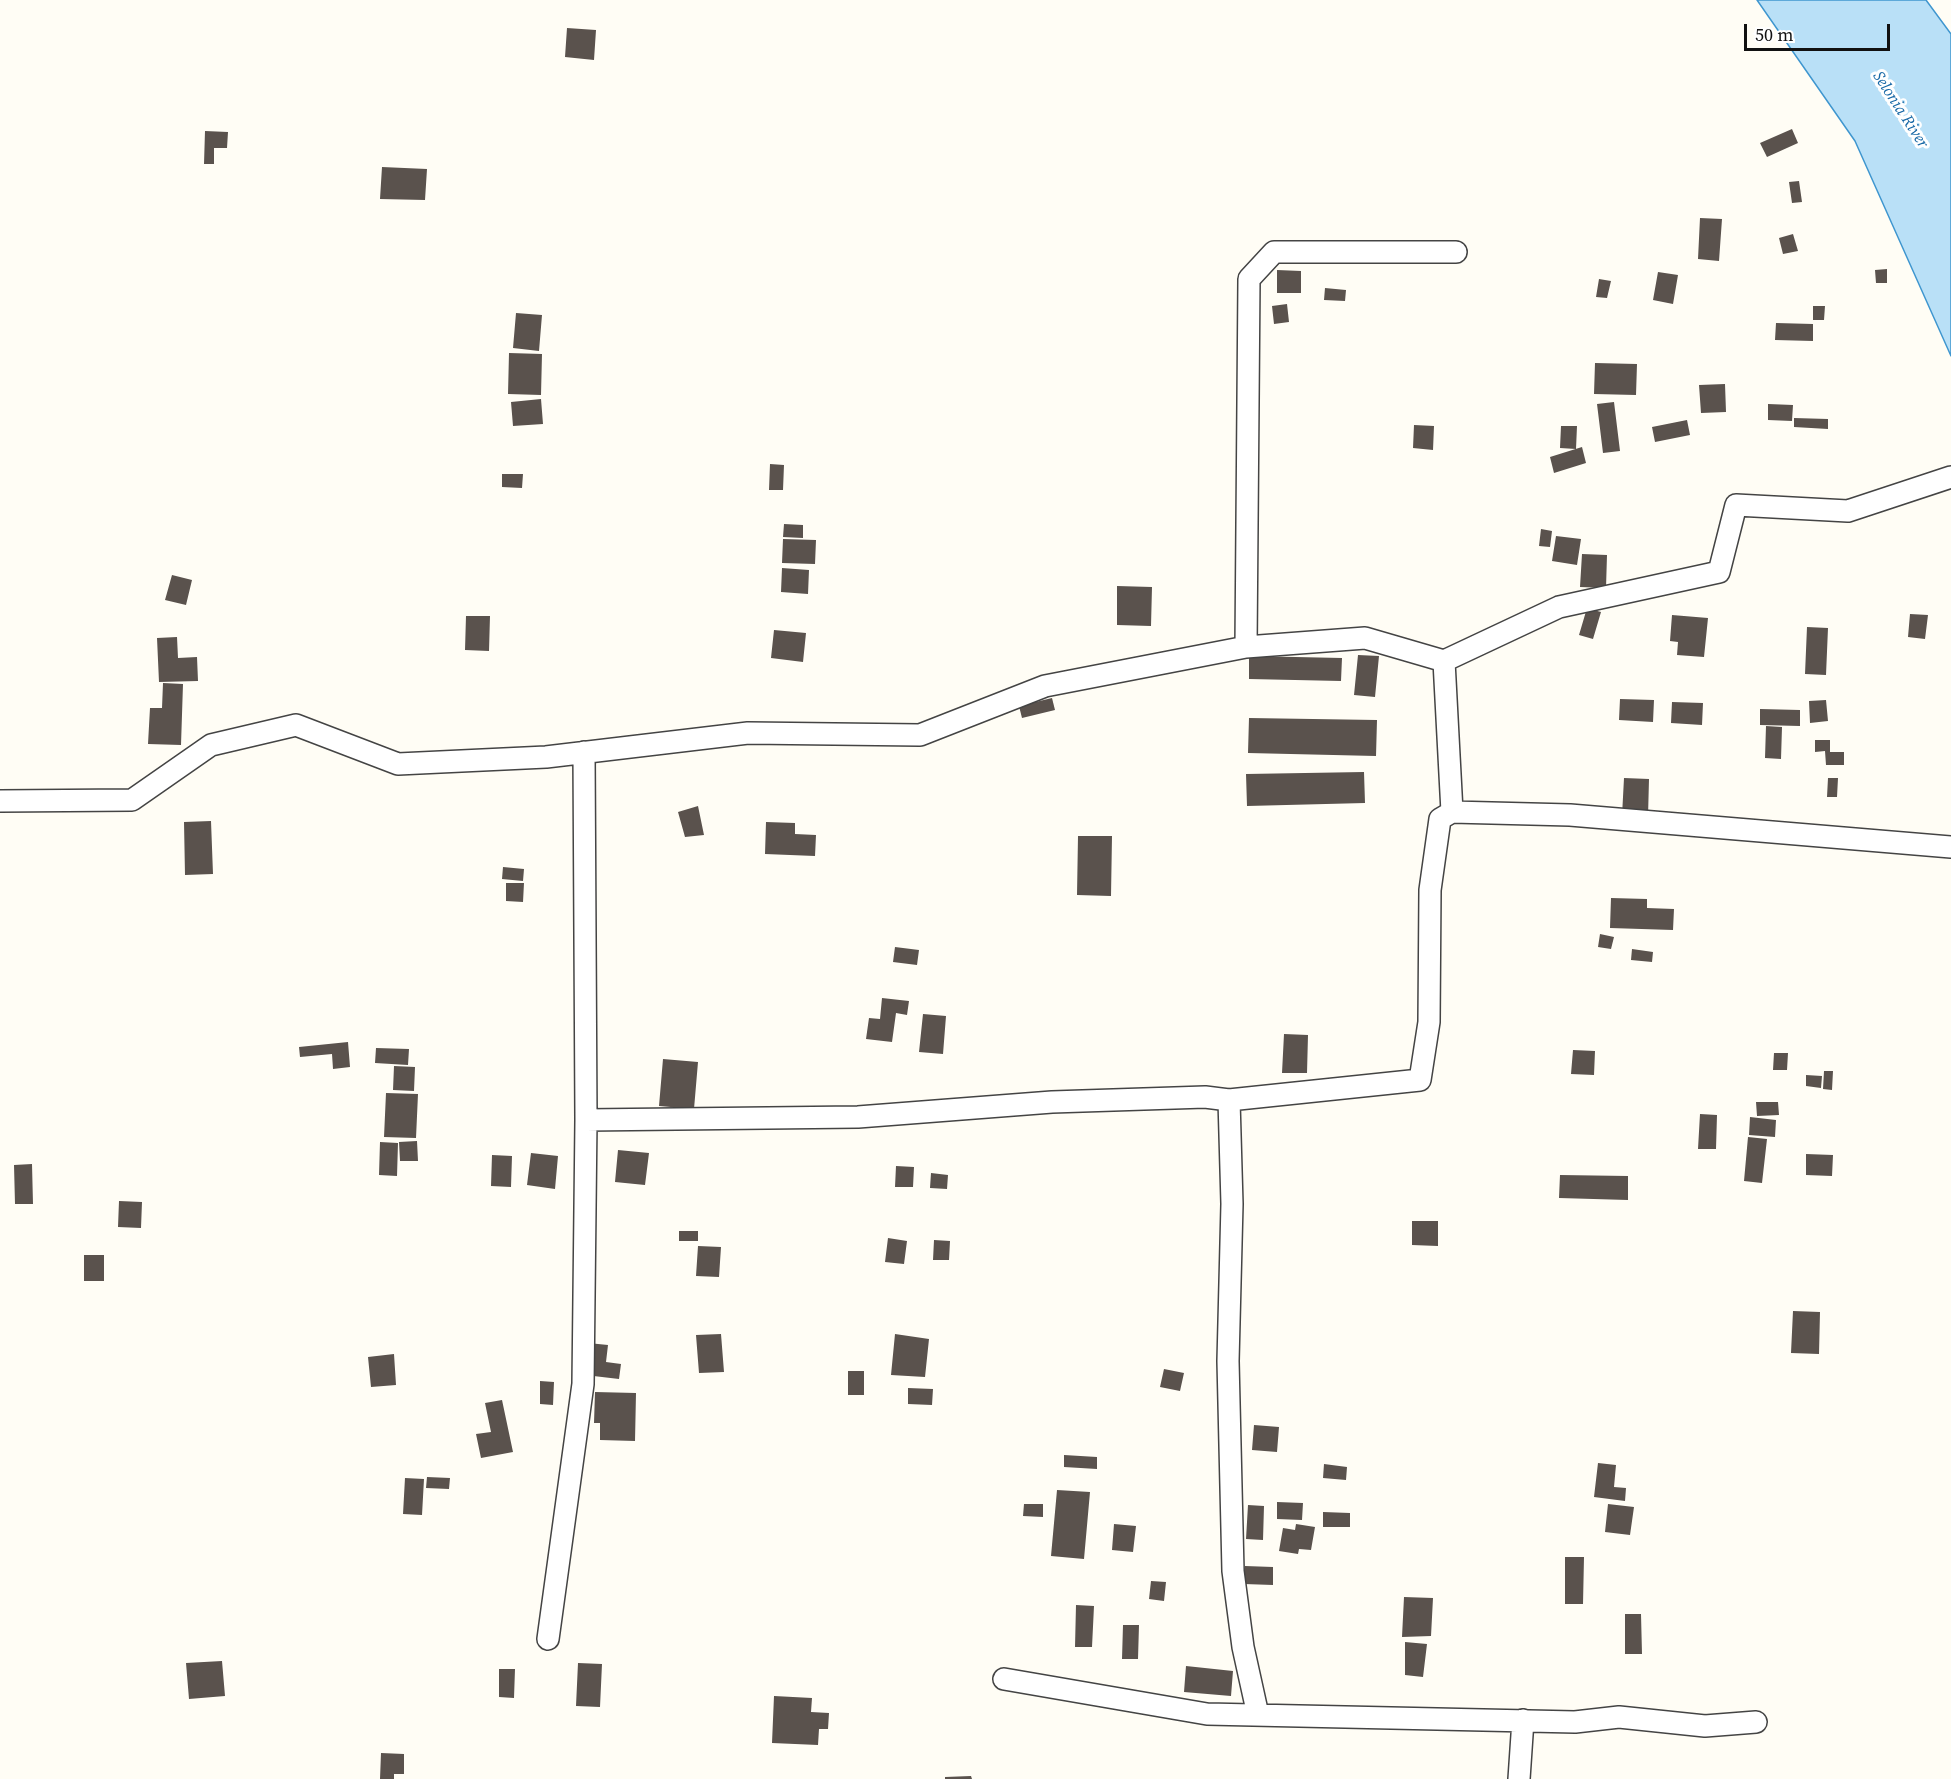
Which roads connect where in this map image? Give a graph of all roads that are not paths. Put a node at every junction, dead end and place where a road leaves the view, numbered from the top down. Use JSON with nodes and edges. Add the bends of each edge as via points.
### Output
{"nodes":[{"id":1,"x":1456,"y":252,"type":"dead end"},
{"id":2,"x":1951,"y":477,"type":"edge"},
{"id":3,"x":1246,"y":647,"type":"junction"},
{"id":4,"x":1443,"y":661,"type":"junction"},
{"id":5,"x":584,"y":752,"type":"junction"},
{"id":6,"x":0,"y":801,"type":"edge"},
{"id":7,"x":1452,"y":812,"type":"junction"},
{"id":8,"x":1951,"y":847,"type":"edge"},
{"id":9,"x":1229,"y":1100,"type":"junction"},
{"id":10,"x":586,"y":1120,"type":"junction"},
{"id":11,"x":548,"y":1639,"type":"dead end"},
{"id":12,"x":1004,"y":1679,"type":"dead end"},
{"id":13,"x":1258,"y":1715,"type":"junction"},
{"id":14,"x":1523,"y":1720,"type":"junction"},
{"id":15,"x":1756,"y":1722,"type":"dead end"},
{"id":16,"x":1519,"y":1779,"type":"edge"}],
"edges":[{"from":1,"to":3,"type":"street","via":[[1274,252],[1249,279]]},
{"from":2,"to":4,"type":"street","via":[[1848,511],[1736,505],[1719,572],[1559,607]]},
{"from":3,"to":4,"type":"street","via":[[1365,638]]},
{"from":3,"to":5,"type":"street","via":[[1045,686],[920,735],[748,733]]},
{"from":4,"to":7,"type":"street"},
{"from":5,"to":6,"type":"street","via":[[398,764],[296,725],[211,745],[132,800]]},
{"from":5,"to":10,"type":"street"},
{"from":7,"to":8,"type":"street","via":[[1570,815]]},
{"from":7,"to":9,"type":"street","via":[[1440,819],[1431,890],[1429,1022],[1420,1080]]},
{"from":9,"to":10,"type":"street","via":[[1205,1097],[1053,1102],[858,1117]]},
{"from":9,"to":13,"type":"street","via":[[1232,1204],[1228,1361],[1233,1571],[1243,1647]]},
{"from":10,"to":11,"type":"street","via":[[584,1384]]},
{"from":12,"to":13,"type":"street","via":[[1206,1714]]},
{"from":13,"to":14,"type":"street"},
{"from":14,"to":15,"type":"street","via":[[1575,1722],[1619,1717],[1705,1726]]},
{"from":14,"to":16,"type":"street"}]}
